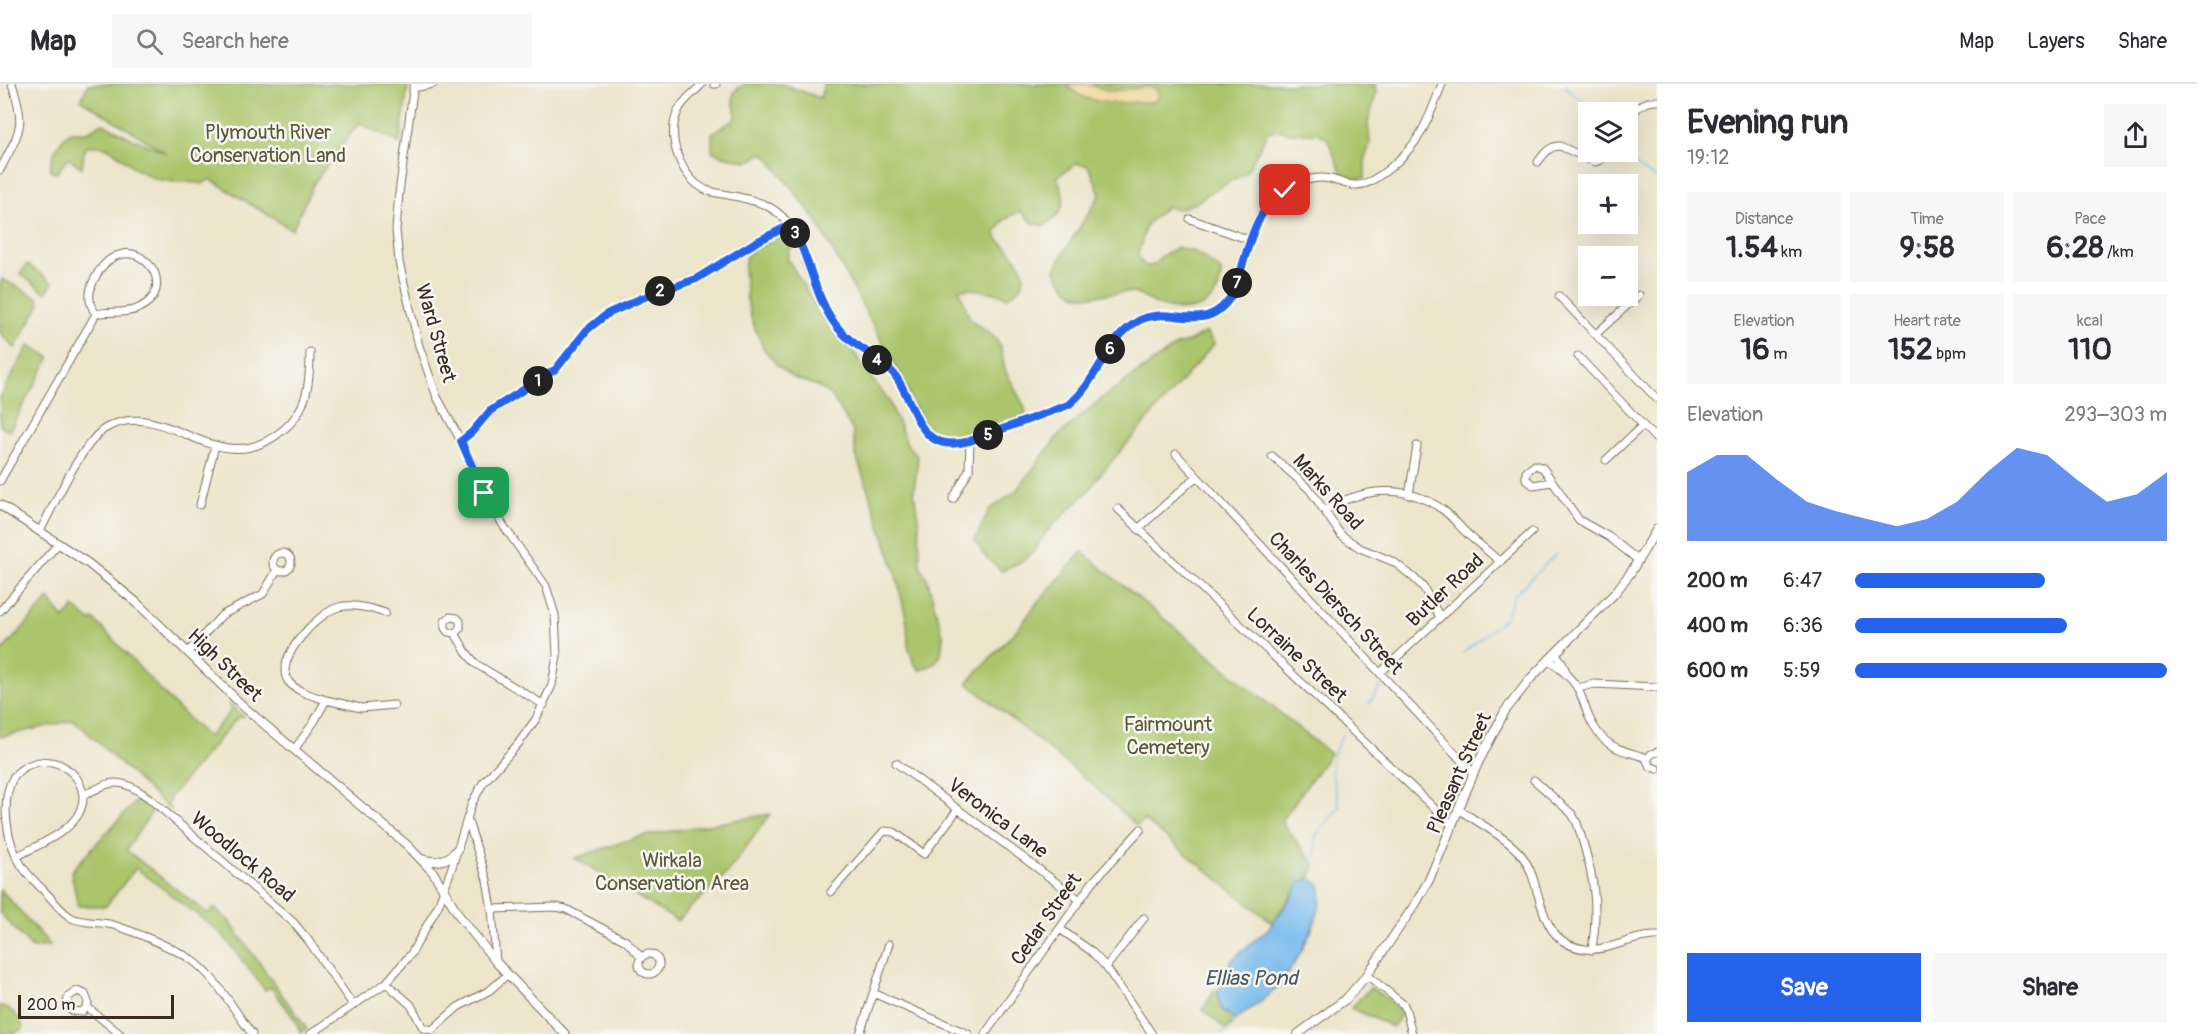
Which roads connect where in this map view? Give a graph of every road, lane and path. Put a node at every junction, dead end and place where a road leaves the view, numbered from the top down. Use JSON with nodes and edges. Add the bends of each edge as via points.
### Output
{"nodes":[{"id":1,"x":12,"y":84,"type":"edge"},
{"id":2,"x":433,"y":84,"type":"edge"},
{"id":3,"x":702,"y":84,"type":"edge"},
{"id":4,"x":1442,"y":84,"type":"edge"},
{"id":5,"x":413,"y":86,"type":"edge"},
{"id":6,"x":1657,"y":100,"type":"edge"},
{"id":7,"x":1638,"y":108,"type":"edge"},
{"id":8,"x":1578,"y":154,"type":"edge"},
{"id":9,"x":1538,"y":162,"type":"dead end"},
{"id":10,"x":0,"y":170,"type":"edge"},
{"id":11,"x":1190,"y":219,"type":"dead end"},
{"id":12,"x":790,"y":225,"type":"junction"},
{"id":13,"x":1250,"y":240,"type":"junction"},
{"id":14,"x":1639,"y":295,"type":"dead end"},
{"id":15,"x":1559,"y":296,"type":"dead end"},
{"id":16,"x":96,"y":314,"type":"junction"},
{"id":17,"x":1596,"y":334,"type":"junction"},
{"id":18,"x":310,"y":351,"type":"dead end"},
{"id":19,"x":1578,"y":356,"type":"dead end"},
{"id":20,"x":1657,"y":398,"type":"edge"},
{"id":21,"x":1643,"y":425,"type":"junction"},
{"id":22,"x":1657,"y":440,"type":"edge"},
{"id":23,"x":461,"y":441,"type":"junction"},
{"id":24,"x":970,"y":441,"type":"junction"},
{"id":25,"x":215,"y":446,"type":"junction"},
{"id":26,"x":1417,"y":446,"type":"dead end"},
{"id":27,"x":1176,"y":454,"type":"dead end"},
{"id":28,"x":1272,"y":456,"type":"dead end"},
{"id":29,"x":1606,"y":460,"type":"dead end"},
{"id":30,"x":1196,"y":477,"type":"junction"},
{"id":31,"x":0,"y":482,"type":"edge"},
{"id":32,"x":1552,"y":483,"type":"dead end"},
{"id":33,"x":1409,"y":495,"type":"junction"},
{"id":34,"x":952,"y":499,"type":"dead end"},
{"id":35,"x":0,"y":505,"type":"edge"},
{"id":36,"x":200,"y":505,"type":"dead end"},
{"id":37,"x":1118,"y":509,"type":"dead end"},
{"id":38,"x":1325,"y":510,"type":"junction"},
{"id":39,"x":1138,"y":529,"type":"junction"},
{"id":40,"x":1657,"y":529,"type":"edge"},
{"id":41,"x":40,"y":531,"type":"junction"},
{"id":42,"x":1532,"y":532,"type":"dead end"},
{"id":43,"x":58,"y":544,"type":"junction"},
{"id":44,"x":1638,"y":560,"type":"junction"},
{"id":45,"x":1500,"y":562,"type":"junction"},
{"id":46,"x":277,"y":570,"type":"dead end"},
{"id":47,"x":0,"y":611,"type":"edge"},
{"id":48,"x":385,"y":613,"type":"dead end"},
{"id":49,"x":1440,"y":617,"type":"junction"},
{"id":50,"x":455,"y":633,"type":"dead end"},
{"id":51,"x":188,"y":652,"type":"junction"},
{"id":52,"x":1552,"y":656,"type":"junction"},
{"id":53,"x":1380,"y":673,"type":"junction"},
{"id":54,"x":1657,"y":687,"type":"edge"},
{"id":55,"x":1578,"y":688,"type":"junction"},
{"id":56,"x":326,"y":700,"type":"junction"},
{"id":57,"x":394,"y":705,"type":"dead end"},
{"id":58,"x":544,"y":705,"type":"junction"},
{"id":59,"x":294,"y":750,"type":"junction"},
{"id":60,"x":1657,"y":752,"type":"edge"},
{"id":61,"x":1648,"y":758,"type":"junction"},
{"id":62,"x":897,"y":763,"type":"dead end"},
{"id":63,"x":1657,"y":769,"type":"edge"},
{"id":64,"x":1473,"y":773,"type":"junction"},
{"id":65,"x":1534,"y":780,"type":"dead end"},
{"id":66,"x":82,"y":794,"type":"junction"},
{"id":67,"x":958,"y":809,"type":"junction"},
{"id":68,"x":1458,"y":809,"type":"junction"},
{"id":69,"x":467,"y":817,"type":"junction"},
{"id":70,"x":1452,"y":825,"type":"junction"},
{"id":71,"x":1140,"y":829,"type":"dead end"},
{"id":72,"x":477,"y":847,"type":"junction"},
{"id":73,"x":458,"y":848,"type":"junction"},
{"id":74,"x":16,"y":857,"type":"junction"},
{"id":75,"x":420,"y":858,"type":"junction"},
{"id":76,"x":444,"y":891,"type":"junction"},
{"id":77,"x":831,"y":892,"type":"dead end"},
{"id":78,"x":1080,"y":900,"type":"junction"},
{"id":79,"x":492,"y":909,"type":"junction"},
{"id":80,"x":1144,"y":918,"type":"dead end"},
{"id":81,"x":1060,"y":929,"type":"junction"},
{"id":82,"x":1657,"y":936,"type":"edge"},
{"id":83,"x":889,"y":944,"type":"dead end"},
{"id":84,"x":1592,"y":950,"type":"junction"},
{"id":85,"x":641,"y":957,"type":"dead end"},
{"id":86,"x":496,"y":962,"type":"junction"},
{"id":87,"x":1106,"y":967,"type":"junction"},
{"id":88,"x":507,"y":975,"type":"junction"},
{"id":89,"x":1367,"y":975,"type":"junction"},
{"id":90,"x":386,"y":983,"type":"junction"},
{"id":91,"x":873,"y":993,"type":"junction"},
{"id":92,"x":353,"y":1005,"type":"junction"},
{"id":93,"x":87,"y":1007,"type":"dead end"},
{"id":94,"x":120,"y":1034,"type":"edge"},
{"id":95,"x":252,"y":1034,"type":"edge"},
{"id":96,"x":311,"y":1034,"type":"edge"},
{"id":97,"x":564,"y":1034,"type":"edge"},
{"id":98,"x":861,"y":1034,"type":"edge"},
{"id":99,"x":968,"y":1034,"type":"edge"},
{"id":100,"x":985,"y":1034,"type":"edge"},
{"id":101,"x":1152,"y":1034,"type":"edge"},
{"id":102,"x":1298,"y":1034,"type":"edge"},
{"id":103,"x":1412,"y":1034,"type":"edge"}],
"edges":[{"from":1,"to":10,"type":"street","via":[[21,118]]},
{"from":2,"to":5,"type":"street"},
{"from":3,"to":12,"type":"street","via":[[681,106],[673,129],[687,174],[705,189],[760,201],[775,209]]},
{"from":4,"to":13,"type":"street","via":[[1423,130],[1394,165],[1360,185],[1323,178],[1294,185],[1266,207]]},
{"from":5,"to":23,"type":"street","name":"Ward Street","via":[[396,215],[397,244],[426,369]]},
{"from":6,"to":7,"type":"street"},
{"from":8,"to":9,"type":"street","via":[[1556,146]]},
{"from":11,"to":13,"type":"street"},
{"from":12,"to":23,"type":"street","via":[[696,279],[607,314],[587,330],[556,369],[490,411]]},
{"from":12,"to":24,"type":"street","via":[[821,302],[836,326],[893,372],[924,432],[941,442]]},
{"from":13,"to":24,"type":"street","via":[[1233,293],[1217,311],[1197,318],[1158,316],[1140,321],[1119,337],[1080,395],[1068,405]]},
{"from":14,"to":17,"type":"street"},
{"from":15,"to":17,"type":"street"},
{"from":16,"to":16,"type":"street","via":[[134,310],[147,302],[157,280],[151,265],[139,256],[125,254],[106,263],[90,291],[90,305]]},
{"from":16,"to":31,"type":"street"},
{"from":17,"to":20,"type":"street"},
{"from":18,"to":25,"type":"street","via":[[306,397],[286,427],[258,445],[235,449]]},
{"from":19,"to":21,"type":"street"},
{"from":21,"to":22,"type":"street"},
{"from":21,"to":29,"type":"street"},
{"from":23,"to":58,"type":"street","name":"Ward Street","via":[[493,509],[541,578],[552,604],[557,656]]},
{"from":24,"to":34,"type":"street","via":[[969,470]]},
{"from":25,"to":36,"type":"street"},
{"from":25,"to":41,"type":"street","via":[[146,420],[116,423],[98,434],[86,448]]},
{"from":26,"to":33,"type":"street"},
{"from":27,"to":30,"type":"street","name":"Charles Diersch Street"},
{"from":28,"to":38,"type":"street","name":"Marks Road","via":[[1310,490]]},
{"from":30,"to":39,"type":"street"},
{"from":30,"to":53,"type":"street","name":"Charles Diersch Street"},
{"from":32,"to":44,"type":"street","via":[[1579,520]]},
{"from":33,"to":38,"type":"street","via":[[1372,491]]},
{"from":33,"to":45,"type":"street","via":[[1442,509]]},
{"from":35,"to":41,"type":"main road","name":"High Street"},
{"from":37,"to":39,"type":"street","name":"Lorraine Street"},
{"from":38,"to":49,"type":"street","name":"Marks Road","via":[[1350,543],[1394,562],[1413,576]]},
{"from":39,"to":70,"type":"street","name":"Lorraine Street"},
{"from":40,"to":44,"type":"main road","name":"Pleasant Street"},
{"from":41,"to":43,"type":"main road","name":"High Street"},
{"from":42,"to":45,"type":"street","name":"Butler Road"},
{"from":43,"to":47,"type":"street"},
{"from":43,"to":51,"type":"main road","name":"High Street","via":[[136,602]]},
{"from":44,"to":52,"type":"main road","name":"Pleasant Street","via":[[1615,592]]},
{"from":45,"to":49,"type":"street","name":"Butler Road"},
{"from":46,"to":51,"type":"street","via":[[263,594],[222,615]]},
{"from":48,"to":56,"type":"street","via":[[370,608],[337,607],[321,617],[293,648],[284,667],[287,680],[299,690]]},
{"from":49,"to":53,"type":"street","name":"Butler Road"},
{"from":50,"to":58,"type":"street","via":[[476,664]]},
{"from":51,"to":59,"type":"main road","name":"High Street"},
{"from":52,"to":55,"type":"street"},
{"from":52,"to":64,"type":"main road","name":"Pleasant Street","via":[[1505,711]]},
{"from":53,"to":64,"type":"street","name":"Charles Diersch Street"},
{"from":54,"to":55,"type":"street","via":[[1594,684]]},
{"from":55,"to":61,"type":"street","via":[[1593,727],[1603,741]]},
{"from":56,"to":57,"type":"street","via":[[361,708]]},
{"from":56,"to":59,"type":"street"},
{"from":58,"to":69,"type":"street","name":"Ward Street","via":[[527,734],[477,792]]},
{"from":59,"to":75,"type":"main road","name":"High Street"},
{"from":60,"to":61,"type":"street"},
{"from":61,"to":63,"type":"street","via":[[1650,766]]},
{"from":62,"to":67,"type":"street","name":"Veronica Lane"},
{"from":64,"to":68,"type":"main road","name":"Pleasant Street"},
{"from":65,"to":84,"type":"street","via":[[1577,823],[1596,902]]},
{"from":66,"to":74,"type":"street","via":[[81,809],[70,825]]},
{"from":66,"to":74,"type":"street","via":[[73,774],[52,762],[32,764],[15,775],[6,791],[4,811]]},
{"from":66,"to":92,"type":"street","name":"Woodlock Road","via":[[118,783],[130,785],[148,798],[293,922]]},
{"from":67,"to":77,"type":"street","via":[[924,854],[894,832],[884,831]]},
{"from":67,"to":78,"type":"street","name":"Veronica Lane"},
{"from":68,"to":70,"type":"main road","name":"Pleasant Street"},
{"from":68,"to":84,"type":"street","via":[[1520,854],[1554,933],[1570,945]]},
{"from":69,"to":72,"type":"street"},
{"from":69,"to":73,"type":"street","name":"Ward Street"},
{"from":70,"to":89,"type":"main road","name":"Pleasant Street","via":[[1422,892]]},
{"from":71,"to":78,"type":"street","name":"Cedar Street"},
{"from":72,"to":73,"type":"street"},
{"from":72,"to":79,"type":"street"},
{"from":73,"to":75,"type":"main road","via":[[445,860]]},
{"from":73,"to":76,"type":"street","name":"Ward Street"},
{"from":74,"to":95,"type":"street","via":[[73,919],[117,926],[191,960],[212,980]]},
{"from":75,"to":76,"type":"main road","name":"High Street"},
{"from":76,"to":86,"type":"main road","name":"High Street"},
{"from":76,"to":90,"type":"street","name":"Ward Street","via":[[411,954]]},
{"from":78,"to":81,"type":"street","name":"Cedar Street"},
{"from":79,"to":85,"type":"street","via":[[566,909],[626,941]]},
{"from":79,"to":86,"type":"street"},
{"from":80,"to":87,"type":"street"},
{"from":81,"to":87,"type":"street"},
{"from":81,"to":100,"type":"street","name":"Cedar Street"},
{"from":82,"to":84,"type":"street","via":[[1641,936],[1612,948]]},
{"from":83,"to":91,"type":"street"},
{"from":86,"to":88,"type":"main road","name":"High Street"},
{"from":87,"to":101,"type":"street"},
{"from":88,"to":90,"type":"street","via":[[490,990],[458,1007],[432,1030],[423,1028],[411,1005]]},
{"from":88,"to":97,"type":"main road","name":"High Street"},
{"from":89,"to":102,"type":"main road","name":"Pleasant Street","via":[[1346,999]]},
{"from":89,"to":103,"type":"street","via":[[1404,1005]]},
{"from":90,"to":92,"type":"street","name":"Ward Street"},
{"from":91,"to":98,"type":"street"},
{"from":91,"to":99,"type":"street"},
{"from":92,"to":96,"type":"street","name":"Ward Street"},
{"from":93,"to":94,"type":"street"}]}
